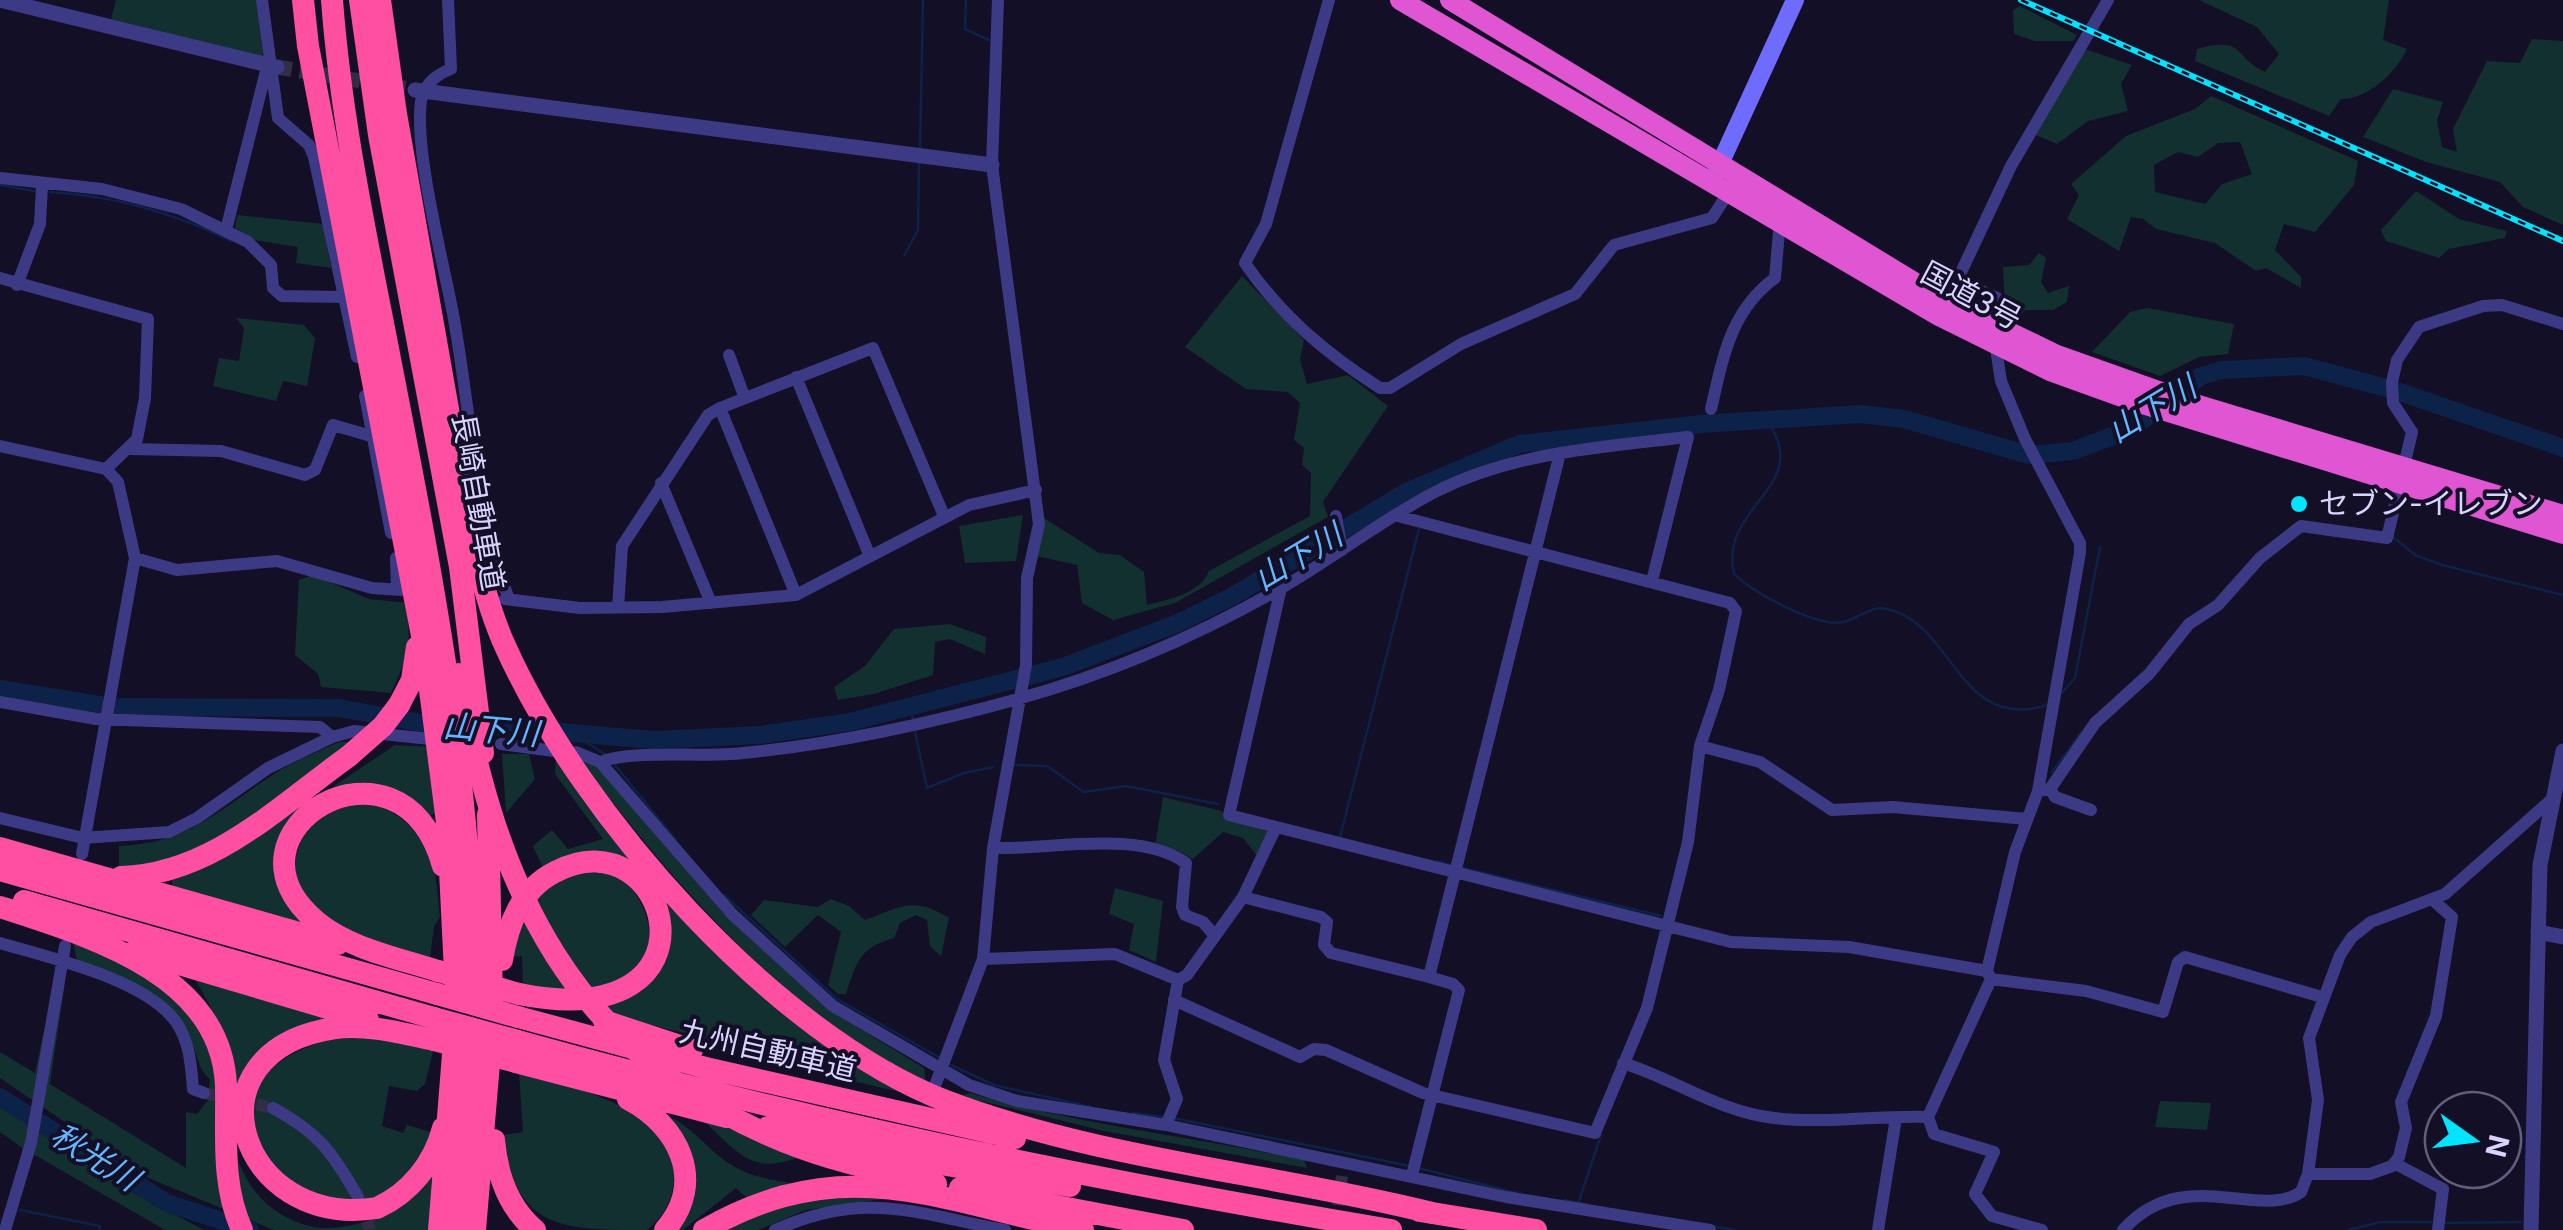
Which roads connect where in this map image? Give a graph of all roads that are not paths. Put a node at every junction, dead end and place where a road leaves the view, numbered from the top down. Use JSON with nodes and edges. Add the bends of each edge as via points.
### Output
{"nodes":[{"id":1,"x":0,"y":0,"type":"edge"},
{"id":2,"x":262,"y":0,"type":"edge"},
{"id":3,"x":303,"y":0,"type":"edge"},
{"id":4,"x":332,"y":0,"type":"edge"},
{"id":5,"x":343,"y":0,"type":"edge"},
{"id":6,"x":360,"y":0,"type":"edge"},
{"id":7,"x":380,"y":0,"type":"edge"},
{"id":8,"x":448,"y":0,"type":"edge"},
{"id":9,"x":998,"y":0,"type":"edge"},
{"id":10,"x":1329,"y":0,"type":"edge"},
{"id":11,"x":1400,"y":0,"type":"edge"},
{"id":12,"x":1450,"y":0,"type":"edge"},
{"id":13,"x":1795,"y":0,"type":"edge"},
{"id":14,"x":2108,"y":0,"type":"edge"},
{"id":15,"x":272,"y":65,"type":"junction"},
{"id":16,"x":369,"y":70,"type":"junction"},
{"id":17,"x":340,"y":82,"type":"junction"},
{"id":18,"x":419,"y":91,"type":"junction"},
{"id":19,"x":992,"y":165,"type":"junction"},
{"id":20,"x":0,"y":178,"type":"edge"},
{"id":21,"x":1721,"y":178,"type":"junction"},
{"id":22,"x":42,"y":186,"type":"junction"},
{"id":23,"x":1780,"y":220,"type":"junction"},
{"id":24,"x":226,"y":230,"type":"junction"},
{"id":25,"x":0,"y":278,"type":"edge"},
{"id":26,"x":1957,"y":280,"type":"junction"},
{"id":27,"x":17,"y":285,"type":"junction"},
{"id":28,"x":342,"y":297,"type":"junction"},
{"id":29,"x":1947,"y":302,"type":"junction"},
{"id":30,"x":1992,"y":323,"type":"junction"},
{"id":31,"x":2563,"y":324,"type":"edge"},
{"id":32,"x":1997,"y":346,"type":"junction"},
{"id":33,"x":450,"y":355,"type":"junction"},
{"id":34,"x":730,"y":355,"type":"dead end"},
{"id":35,"x":796,"y":378,"type":"junction"},
{"id":36,"x":744,"y":396,"type":"junction"},
{"id":37,"x":2142,"y":396,"type":"junction"},
{"id":38,"x":720,"y":408,"type":"junction"},
{"id":39,"x":1710,"y":410,"type":"dead end"},
{"id":40,"x":371,"y":436,"type":"junction"},
{"id":41,"x":1,"y":450,"type":"edge"},
{"id":42,"x":131,"y":450,"type":"junction"},
{"id":43,"x":1560,"y":453,"type":"junction"},
{"id":44,"x":106,"y":469,"type":"junction"},
{"id":45,"x":2404,"y":474,"type":"junction"},
{"id":46,"x":661,"y":483,"type":"junction"},
{"id":47,"x":1036,"y":490,"type":"junction"},
{"id":48,"x":2563,"y":515,"type":"edge"},
{"id":49,"x":944,"y":516,"type":"junction"},
{"id":50,"x":1398,"y":516,"type":"junction"},
{"id":51,"x":1336,"y":518,"type":"dead end"},
{"id":52,"x":402,"y":531,"type":"junction"},
{"id":53,"x":2563,"y":534,"type":"edge"},
{"id":54,"x":1342,"y":548,"type":"junction"},
{"id":55,"x":1534,"y":552,"type":"junction"},
{"id":56,"x":869,"y":554,"type":"junction"},
{"id":57,"x":475,"y":555,"type":"junction"},
{"id":58,"x":135,"y":558,"type":"junction"},
{"id":59,"x":1652,"y":581,"type":"junction"},
{"id":60,"x":403,"y":583,"type":"junction"},
{"id":61,"x":1281,"y":588,"type":"junction"},
{"id":62,"x":796,"y":595,"type":"junction"},
{"id":63,"x":711,"y":603,"type":"junction"},
{"id":64,"x":618,"y":608,"type":"junction"},
{"id":65,"x":446,"y":684,"type":"junction"},
{"id":66,"x":1021,"y":693,"type":"junction"},
{"id":67,"x":481,"y":694,"type":"junction"},
{"id":68,"x":0,"y":702,"type":"edge"},
{"id":69,"x":105,"y":716,"type":"junction"},
{"id":70,"x":332,"y":736,"type":"junction"},
{"id":71,"x":440,"y":736,"type":"junction"},
{"id":72,"x":490,"y":740,"type":"junction"},
{"id":73,"x":1700,"y":746,"type":"junction"},
{"id":74,"x":563,"y":750,"type":"junction"},
{"id":75,"x":2563,"y":751,"type":"edge"},
{"id":76,"x":600,"y":762,"type":"junction"},
{"id":77,"x":2561,"y":772,"type":"edge"},
{"id":78,"x":2044,"y":790,"type":"junction"},
{"id":79,"x":2551,"y":800,"type":"junction"},
{"id":80,"x":2091,"y":810,"type":"dead end"},
{"id":81,"x":0,"y":818,"type":"edge"},
{"id":82,"x":2027,"y":819,"type":"junction"},
{"id":83,"x":1276,"y":827,"type":"junction"},
{"id":84,"x":83,"y":838,"type":"junction"},
{"id":85,"x":0,"y":848,"type":"edge"},
{"id":86,"x":993,"y":848,"type":"junction"},
{"id":87,"x":82,"y":863,"type":"junction"},
{"id":88,"x":0,"y":870,"type":"edge"},
{"id":89,"x":1454,"y":871,"type":"junction"},
{"id":90,"x":0,"y":894,"type":"edge"},
{"id":91,"x":1242,"y":897,"type":"junction"},
{"id":92,"x":2434,"y":901,"type":"junction"},
{"id":93,"x":0,"y":907,"type":"edge"},
{"id":94,"x":454,"y":917,"type":"junction"},
{"id":95,"x":1664,"y":924,"type":"junction"},
{"id":96,"x":2538,"y":932,"type":"junction"},
{"id":97,"x":59,"y":936,"type":"junction"},
{"id":98,"x":1215,"y":936,"type":"junction"},
{"id":99,"x":2563,"y":938,"type":"edge"},
{"id":100,"x":0,"y":943,"type":"edge"},
{"id":101,"x":983,"y":959,"type":"junction"},
{"id":102,"x":62,"y":962,"type":"junction"},
{"id":103,"x":1989,"y":975,"type":"junction"},
{"id":104,"x":1428,"y":977,"type":"junction"},
{"id":105,"x":1178,"y":980,"type":"junction"},
{"id":106,"x":2322,"y":997,"type":"junction"},
{"id":107,"x":1174,"y":1000,"type":"junction"},
{"id":108,"x":439,"y":1005,"type":"junction"},
{"id":109,"x":519,"y":1005,"type":"junction"},
{"id":110,"x":483,"y":1017,"type":"junction"},
{"id":111,"x":517,"y":1052,"type":"junction"},
{"id":112,"x":1623,"y":1064,"type":"junction"},
{"id":113,"x":941,"y":1068,"type":"junction"},
{"id":114,"x":490,"y":1073,"type":"junction"},
{"id":115,"x":454,"y":1078,"type":"junction"},
{"id":116,"x":204,"y":1093,"type":"dead end"},
{"id":117,"x":1432,"y":1094,"type":"junction"},
{"id":118,"x":273,"y":1108,"type":"tunnel mouth"},
{"id":119,"x":1928,"y":1117,"type":"junction"},
{"id":120,"x":1896,"y":1118,"type":"junction"},
{"id":121,"x":1168,"y":1119,"type":"junction"},
{"id":122,"x":492,"y":1123,"type":"junction"},
{"id":123,"x":1345,"y":1161,"type":"junction"},
{"id":124,"x":2394,"y":1163,"type":"junction"},
{"id":125,"x":1414,"y":1168,"type":"junction"},
{"id":126,"x":2308,"y":1174,"type":"junction"},
{"id":127,"x":1342,"y":1176,"type":"tunnel mouth"},
{"id":128,"x":358,"y":1197,"type":"tunnel mouth"},
{"id":129,"x":1432,"y":1213,"type":"junction"},
{"id":130,"x":5,"y":1230,"type":"edge"},
{"id":131,"x":242,"y":1230,"type":"edge"},
{"id":132,"x":439,"y":1230,"type":"edge"},
{"id":133,"x":457,"y":1230,"type":"edge"},
{"id":134,"x":478,"y":1230,"type":"edge"},
{"id":135,"x":535,"y":1230,"type":"edge"},
{"id":136,"x":665,"y":1230,"type":"edge"},
{"id":137,"x":704,"y":1230,"type":"edge"},
{"id":138,"x":775,"y":1230,"type":"edge"},
{"id":139,"x":1006,"y":1230,"type":"edge"},
{"id":140,"x":1083,"y":1230,"type":"edge"},
{"id":141,"x":1182,"y":1230,"type":"edge"},
{"id":142,"x":1391,"y":1230,"type":"edge"},
{"id":143,"x":1536,"y":1230,"type":"edge"},
{"id":144,"x":1710,"y":1230,"type":"edge"},
{"id":145,"x":1878,"y":1230,"type":"edge"},
{"id":146,"x":2042,"y":1230,"type":"edge"},
{"id":147,"x":2123,"y":1230,"type":"edge"},
{"id":148,"x":2438,"y":1230,"type":"edge"},
{"id":149,"x":2531,"y":1230,"type":"edge"}],
"edges":[{"from":1,"to":15,"type":"street"},
{"from":2,"to":15,"type":"street"},
{"from":3,"to":52,"type":"highway"},
{"from":4,"to":17,"type":"highway","name":"長崎自動車道"},
{"from":5,"to":65,"type":"highway"},
{"from":6,"to":16,"type":"highway","name":"長崎自動車道"},
{"from":7,"to":33,"type":"highway","via":[[404,164]]},
{"from":8,"to":18,"type":"street","via":[[450,69]]},
{"from":9,"to":19,"type":"street"},
{"from":10,"to":21,"type":"street","via":[[1266,224],[1246,263],[1305,333],[1380,388],[1574,294],[1614,245],[1712,218]]},
{"from":11,"to":21,"type":"highway","name":"国道3号"},
{"from":12,"to":21,"type":"highway","name":"国道3号"},
{"from":13,"to":21,"type":"main road"},
{"from":14,"to":26,"type":"street","via":[[2018,153]]},
{"from":15,"to":24,"type":"street"},
{"from":15,"to":28,"type":"street","via":[[278,118],[314,156]]},
{"from":16,"to":33,"type":"highway"},
{"from":16,"to":67,"type":"highway","name":"長崎自動車道"},
{"from":17,"to":52,"type":"highway","via":[[387,373]]},
{"from":17,"to":65,"type":"highway","name":"長崎自動車道"},
{"from":18,"to":19,"type":"street"},
{"from":18,"to":33,"type":"street"},
{"from":19,"to":47,"type":"street"},
{"from":20,"to":22,"type":"street"},
{"from":21,"to":23,"type":"highway","name":"国道3号"},
{"from":21,"to":29,"type":"highway","name":"国道3号"},
{"from":22,"to":24,"type":"street","via":[[129,195]]},
{"from":22,"to":27,"type":"street","via":[[40,224]]},
{"from":23,"to":32,"type":"highway","name":"国道3号"},
{"from":23,"to":39,"type":"street","via":[[1775,278],[1730,328]]},
{"from":24,"to":28,"type":"street","via":[[271,265],[273,288],[282,296]]},
{"from":25,"to":27,"type":"street"},
{"from":26,"to":29,"type":"street"},
{"from":26,"to":30,"type":"street","via":[[1997,298]]},
{"from":27,"to":42,"type":"street","via":[[148,318],[144,398]]},
{"from":28,"to":40,"type":"street","via":[[363,372]]},
{"from":29,"to":30,"type":"highway","name":"国道3号"},
{"from":30,"to":32,"type":"street"},
{"from":30,"to":37,"type":"highway","name":"国道3号"},
{"from":31,"to":45,"type":"street","via":[[2502,305],[2420,327],[2396,360],[2392,382],[2393,403],[2412,432]]},
{"from":32,"to":37,"type":"highway","name":"国道3号"},
{"from":32,"to":78,"type":"street","via":[[2001,381],[2080,543]]},
{"from":33,"to":57,"type":"highway"},
{"from":33,"to":64,"type":"street","via":[[506,599]]},
{"from":34,"to":36,"type":"street"},
{"from":35,"to":36,"type":"street"},
{"from":35,"to":49,"type":"street","via":[[873,348]]},
{"from":35,"to":56,"type":"street"},
{"from":36,"to":38,"type":"street"},
{"from":37,"to":45,"type":"highway","name":"国道3号"},
{"from":38,"to":46,"type":"street","via":[[708,415]]},
{"from":38,"to":62,"type":"street"},
{"from":40,"to":42,"type":"street","via":[[333,425],[315,470],[305,474],[221,452]]},
{"from":40,"to":60,"type":"street"},
{"from":41,"to":44,"type":"street"},
{"from":42,"to":44,"type":"street"},
{"from":43,"to":50,"type":"street","via":[[1438,491]]},
{"from":43,"to":55,"type":"street"},
{"from":43,"to":59,"type":"street","via":[[1688,437]]},
{"from":44,"to":58,"type":"street","via":[[118,482]]},
{"from":45,"to":48,"type":"highway","name":"国道3号"},
{"from":45,"to":53,"type":"highway","name":"国道3号"},
{"from":45,"to":78,"type":"street","via":[[2389,533],[2301,526],[2291,531],[2236,589],[2189,624],[2149,674],[2095,723]]},
{"from":46,"to":63,"type":"street"},
{"from":46,"to":64,"type":"street","via":[[622,546]]},
{"from":47,"to":49,"type":"street"},
{"from":47,"to":66,"type":"street","via":[[1039,524],[1027,578]]},
{"from":49,"to":56,"type":"street"},
{"from":50,"to":54,"type":"street"},
{"from":50,"to":55,"type":"street"},
{"from":51,"to":54,"type":"street"},
{"from":52,"to":60,"type":"highway"},
{"from":54,"to":61,"type":"street"},
{"from":55,"to":59,"type":"street"},
{"from":55,"to":89,"type":"street"},
{"from":56,"to":62,"type":"street"},
{"from":57,"to":67,"type":"highway"},
{"from":57,"to":74,"type":"highway","via":[[499,632]]},
{"from":58,"to":60,"type":"street","via":[[177,570],[278,562]]},
{"from":58,"to":69,"type":"street"},
{"from":59,"to":73,"type":"street","via":[[1730,603],[1736,611]]},
{"from":60,"to":65,"type":"highway"},
{"from":60,"to":87,"type":"highway","bridge":true,"via":[[417,650],[412,680],[383,726],[349,756],[191,864],[139,876]]},
{"from":61,"to":66,"type":"street","via":[[1148,653]]},
{"from":61,"to":83,"type":"street","via":[[1227,811]]},
{"from":62,"to":63,"type":"street"},
{"from":63,"to":64,"type":"street"},
{"from":65,"to":71,"type":"highway","name":"長崎自動車道"},
{"from":65,"to":141,"type":"highway","bridge":true,"via":[[510,874],[548,945],[597,1011],[672,1080],[750,1126],[823,1155],[936,1184]]},
{"from":66,"to":76,"type":"street","via":[[931,722],[813,745]]},
{"from":66,"to":86,"type":"street"},
{"from":67,"to":72,"type":"highway"},
{"from":68,"to":69,"type":"street"},
{"from":69,"to":70,"type":"street","via":[[320,728]]},
{"from":69,"to":84,"type":"street"},
{"from":70,"to":71,"type":"street"},
{"from":70,"to":84,"type":"street","via":[[169,832]]},
{"from":71,"to":94,"type":"highway"},
{"from":71,"to":110,"type":"highway","name":"長崎自動車道","via":[[470,873]]},
{"from":72,"to":74,"type":"street"},
{"from":72,"to":110,"type":"highway","via":[[495,864]]},
{"from":73,"to":82,"type":"street","via":[[1760,762],[1832,810],[1893,807]]},
{"from":73,"to":95,"type":"street","via":[[1688,842]]},
{"from":74,"to":76,"type":"street"},
{"from":74,"to":129,"type":"highway","via":[[632,842],[718,938],[802,1016],[886,1072],[1016,1124]]},
{"from":75,"to":77,"type":"street"},
{"from":76,"to":113,"type":"street","via":[[680,860],[804,980],[833,1006]]},
{"from":77,"to":79,"type":"street"},
{"from":78,"to":80,"type":"street"},
{"from":78,"to":82,"type":"street"},
{"from":79,"to":92,"type":"street"},
{"from":79,"to":96,"type":"street"},
{"from":81,"to":84,"type":"street"},
{"from":82,"to":103,"type":"street"},
{"from":83,"to":89,"type":"street"},
{"from":83,"to":91,"type":"street"},
{"from":84,"to":87,"type":"street"},
{"from":85,"to":87,"type":"highway"},
{"from":86,"to":98,"type":"street","via":[[1107,843],[1174,854],[1186,863],[1185,915]]},
{"from":86,"to":101,"type":"street"},
{"from":87,"to":108,"type":"highway"},
{"from":88,"to":108,"type":"highway","name":"九州自動車道"},
{"from":89,"to":95,"type":"street"},
{"from":89,"to":104,"type":"street"},
{"from":90,"to":108,"type":"highway","name":"九州自動車道"},
{"from":91,"to":98,"type":"street"},
{"from":91,"to":104,"type":"street","via":[[1328,922],[1324,945],[1331,953]]},
{"from":92,"to":106,"type":"street","via":[[2362,927],[2340,955]]},
{"from":92,"to":124,"type":"street","via":[[2452,917],[2432,1029],[2401,1102],[2406,1128]]},
{"from":93,"to":97,"type":"highway"},
{"from":94,"to":108,"type":"highway"},
{"from":94,"to":115,"type":"highway"},
{"from":95,"to":103,"type":"street","via":[[1752,946],[1848,947]]},
{"from":95,"to":112,"type":"street","via":[[1647,1008]]},
{"from":96,"to":99,"type":"street"},
{"from":96,"to":149,"type":"street"},
{"from":97,"to":102,"type":"street"},
{"from":97,"to":108,"type":"highway"},
{"from":97,"to":131,"type":"highway","via":[[156,972],[205,1016],[225,1073],[230,1196]]},
{"from":98,"to":105,"type":"street"},
{"from":100,"to":102,"type":"street"},
{"from":101,"to":105,"type":"street","via":[[1115,954]]},
{"from":101,"to":113,"type":"street"},
{"from":102,"to":116,"type":"street","via":[[154,1001],[176,1022],[190,1051],[193,1089]]},
{"from":102,"to":130,"type":"street","via":[[31,1139]]},
{"from":103,"to":106,"type":"street","via":[[2163,1012],[2178,962],[2186,957]]},
{"from":103,"to":119,"type":"street"},
{"from":104,"to":117,"type":"street","via":[[1459,990]]},
{"from":105,"to":107,"type":"street"},
{"from":106,"to":126,"type":"street","via":[[2309,1038],[2318,1100]]},
{"from":107,"to":117,"type":"street","via":[[1300,1058],[1326,1050]]},
{"from":107,"to":121,"type":"street","via":[[1164,1051],[1177,1090]]},
{"from":108,"to":108,"type":"highway","via":[[446,882],[427,829],[409,811],[371,795],[344,794],[312,808],[288,847],[287,870],[300,903]]},
{"from":108,"to":108,"type":"highway","via":[[369,1028],[308,1035],[269,1061],[250,1086],[241,1127],[246,1157],[266,1191],[298,1212],[334,1219],[372,1210],[408,1188],[434,1154],[444,1125]]},
{"from":108,"to":109,"type":"highway","name":"九州自動車道","bridge":true},
{"from":108,"to":111,"type":"highway","name":"九州自動車道","bridge":true},
{"from":108,"to":115,"type":"highway"},
{"from":109,"to":122,"type":"highway","via":[[586,1002],[635,984],[652,965],[661,932],[657,905],[644,884],[622,868],[584,862],[545,878],[518,908],[501,974]]},
{"from":109,"to":129,"type":"highway","name":"九州自動車道","via":[[899,1112]]},
{"from":110,"to":114,"type":"highway"},
{"from":110,"to":133,"type":"highway"},
{"from":111,"to":136,"type":"highway","via":[[625,1098],[667,1127],[686,1176],[681,1204]]},
{"from":111,"to":142,"type":"highway","name":"九州自動車道","via":[[896,1136]]},
{"from":112,"to":117,"type":"street","via":[[1590,1135]]},
{"from":112,"to":120,"type":"street","via":[[1736,1110],[1774,1118]]},
{"from":113,"to":121,"type":"street","via":[[1018,1101]]},
{"from":114,"to":122,"type":"highway"},
{"from":114,"to":134,"type":"highway"},
{"from":115,"to":132,"type":"highway"},
{"from":117,"to":125,"type":"street"},
{"from":118,"to":128,"type":"street","via":[[330,1148]]},
{"from":119,"to":120,"type":"street"},
{"from":119,"to":146,"type":"street","via":[[1934,1134],[1994,1152],[1975,1194],[1985,1210]]},
{"from":120,"to":145,"type":"street"},
{"from":121,"to":123,"type":"street"},
{"from":122,"to":134,"type":"highway"},
{"from":122,"to":135,"type":"highway","via":[[504,1185]]},
{"from":123,"to":125,"type":"street"},
{"from":123,"to":127,"type":"street"},
{"from":124,"to":126,"type":"street","via":[[2370,1174]]},
{"from":124,"to":148,"type":"street","via":[[2443,1189]]},
{"from":125,"to":144,"type":"street","via":[[1506,1198]]},
{"from":126,"to":147,"type":"street","via":[[2301,1192],[2289,1199],[2167,1200]]},
{"from":129,"to":143,"type":"highway","name":"九州自動車道"},
{"from":137,"to":140,"type":"highway","via":[[776,1196],[854,1184]]},
{"from":138,"to":139,"type":"street","via":[[903,1202]]}]}
